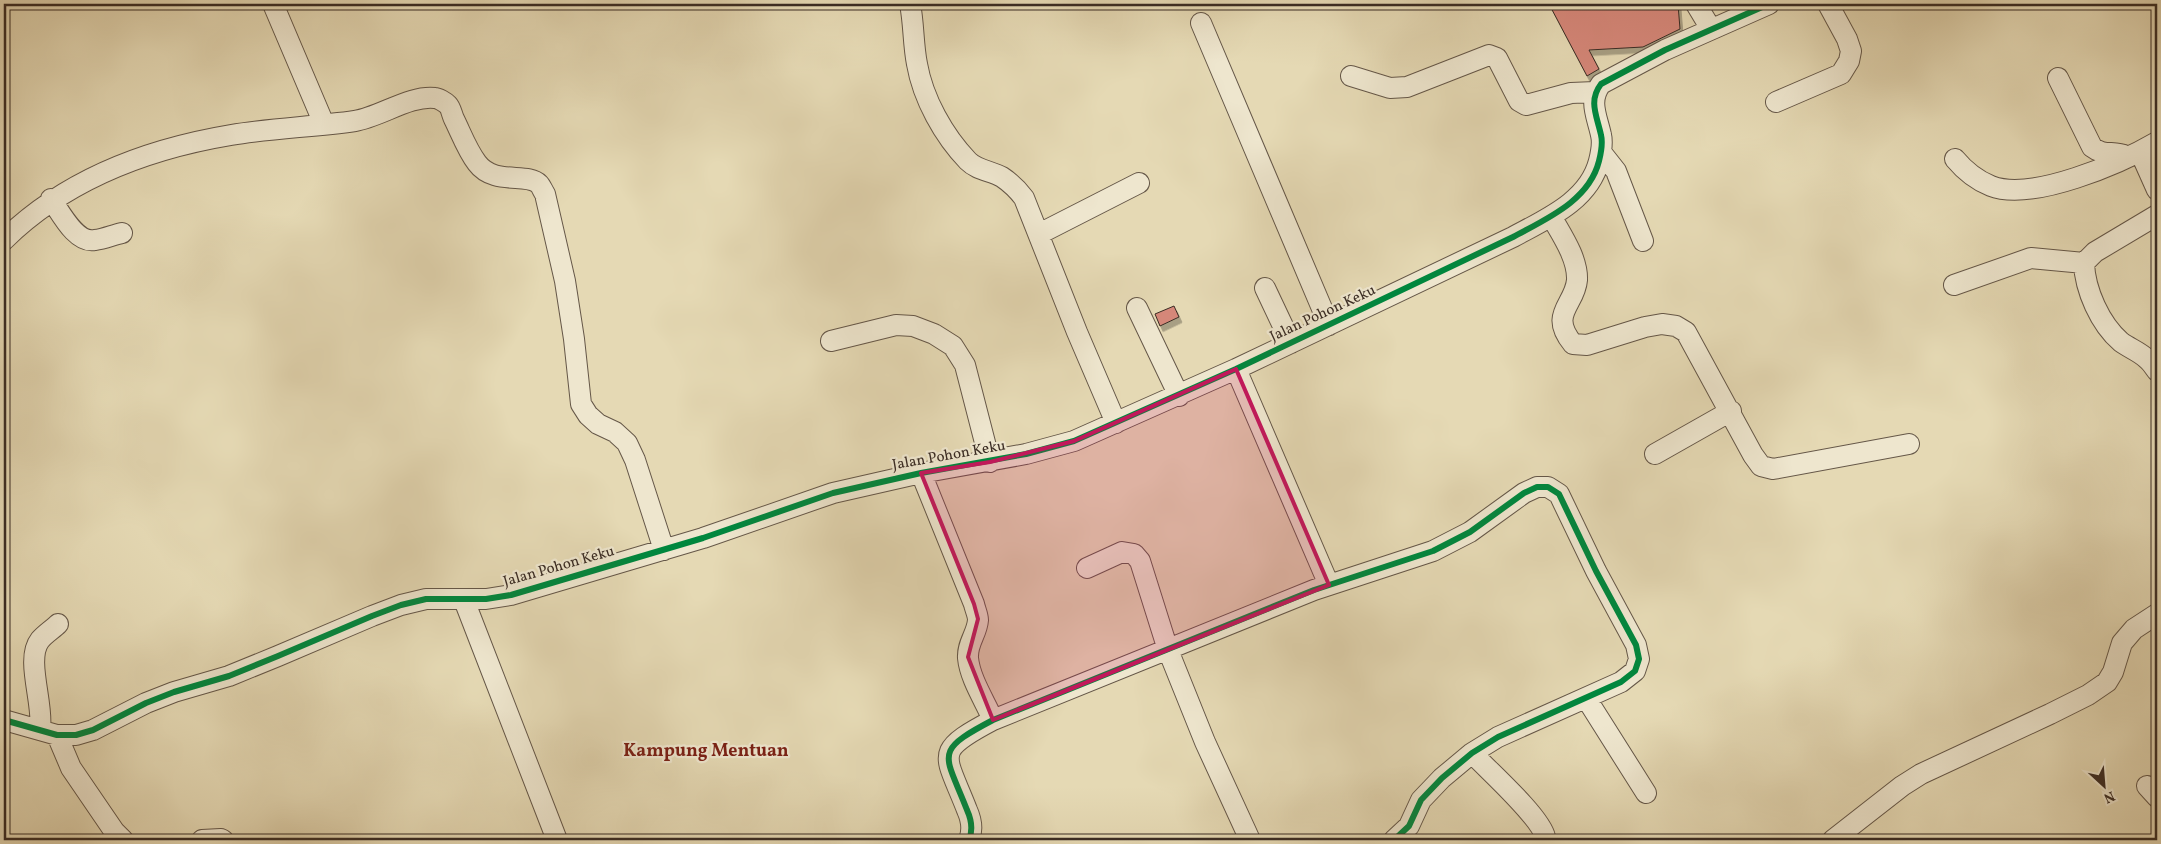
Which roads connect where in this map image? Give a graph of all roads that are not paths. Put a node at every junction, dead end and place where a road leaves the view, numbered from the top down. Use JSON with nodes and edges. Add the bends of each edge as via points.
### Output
{"nodes":[{"id":1,"x":273,"y":4,"type":"edge"},
{"id":2,"x":910,"y":4,"type":"edge"},
{"id":3,"x":1696,"y":4,"type":"edge"},
{"id":4,"x":1769,"y":4,"type":"edge"},
{"id":5,"x":1828,"y":4,"type":"edge"},
{"id":6,"x":1201,"y":23,"type":"dead end"},
{"id":7,"x":1711,"y":29,"type":"junction"},
{"id":8,"x":1351,"y":76,"type":"dead end"},
{"id":9,"x":2058,"y":78,"type":"dead end"},
{"id":10,"x":1595,"y":92,"type":"junction"},
{"id":11,"x":1776,"y":102,"type":"dead end"},
{"id":12,"x":324,"y":124,"type":"junction"},
{"id":13,"x":2157,"y":142,"type":"edge"},
{"id":14,"x":1601,"y":152,"type":"junction"},
{"id":15,"x":2134,"y":154,"type":"junction"},
{"id":16,"x":1955,"y":159,"type":"dead end"},
{"id":17,"x":1140,"y":183,"type":"dead end"},
{"id":18,"x":2157,"y":190,"type":"edge"},
{"id":19,"x":51,"y":199,"type":"junction"},
{"id":20,"x":2157,"y":215,"type":"edge"},
{"id":21,"x":1551,"y":216,"type":"junction"},
{"id":22,"x":122,"y":233,"type":"dead end"},
{"id":23,"x":1039,"y":234,"type":"junction"},
{"id":24,"x":4,"y":240,"type":"edge"},
{"id":25,"x":1643,"y":241,"type":"dead end"},
{"id":26,"x":2084,"y":263,"type":"junction"},
{"id":27,"x":1954,"y":285,"type":"dead end"},
{"id":28,"x":1265,"y":288,"type":"dead end"},
{"id":29,"x":1137,"y":308,"type":"dead end"},
{"id":30,"x":1329,"y":325,"type":"junction"},
{"id":31,"x":831,"y":341,"type":"dead end"},
{"id":32,"x":1291,"y":343,"type":"junction"},
{"id":33,"x":1236,"y":369,"type":"junction"},
{"id":34,"x":2157,"y":371,"type":"edge"},
{"id":35,"x":1179,"y":396,"type":"junction"},
{"id":36,"x":1730,"y":410,"type":"junction"},
{"id":37,"x":1116,"y":423,"type":"junction"},
{"id":38,"x":1909,"y":444,"type":"dead end"},
{"id":39,"x":1656,"y":454,"type":"dead end"},
{"id":40,"x":990,"y":462,"type":"junction"},
{"id":41,"x":921,"y":473,"type":"junction"},
{"id":42,"x":664,"y":550,"type":"junction"},
{"id":43,"x":1087,"y":568,"type":"dead end"},
{"id":44,"x":1329,"y":585,"type":"junction"},
{"id":45,"x":464,"y":600,"type":"junction"},
{"id":46,"x":2157,"y":614,"type":"edge"},
{"id":47,"x":58,"y":624,"type":"dead end"},
{"id":48,"x":1168,"y":650,"type":"junction"},
{"id":49,"x":1586,"y":698,"type":"junction"},
{"id":50,"x":4,"y":720,"type":"edge"},
{"id":51,"x":993,"y":720,"type":"junction"},
{"id":52,"x":49,"y":732,"type":"junction"},
{"id":53,"x":1472,"y":753,"type":"junction"},
{"id":54,"x":1646,"y":793,"type":"dead end"},
{"id":55,"x":123,"y":840,"type":"edge"},
{"id":56,"x":202,"y":840,"type":"edge"},
{"id":57,"x":223,"y":840,"type":"edge"},
{"id":58,"x":557,"y":840,"type":"edge"},
{"id":59,"x":969,"y":840,"type":"edge"},
{"id":60,"x":1250,"y":840,"type":"edge"},
{"id":61,"x":1394,"y":840,"type":"edge"},
{"id":62,"x":1543,"y":840,"type":"edge"},
{"id":63,"x":1833,"y":840,"type":"edge"}],
"edges":[{"from":1,"to":12,"type":"street"},
{"from":2,"to":23,"type":"street","via":[[917,64],[934,113],[970,163],[1013,185],[1024,198]]},
{"from":3,"to":7,"type":"street"},
{"from":4,"to":7,"type":"street"},
{"from":5,"to":11,"type":"street","via":[[1847,39],[1851,51],[1849,61],[1841,74]]},
{"from":6,"to":30,"type":"street"},
{"from":7,"to":10,"type":"street","via":[[1616,75]]},
{"from":8,"to":10,"type":"street","via":[[1390,88],[1407,88],[1489,56],[1498,58],[1519,101],[1526,104],[1571,93]]},
{"from":9,"to":15,"type":"street","via":[[2092,147],[2101,154]]},
{"from":10,"to":14,"type":"street","name":"Jalan Pohon Keku","via":[[1593,103],[1602,137]]},
{"from":12,"to":19,"type":"street","via":[[231,135],[178,146],[132,161]]},
{"from":12,"to":42,"type":"street","via":[[356,121],[420,98],[437,98],[448,105],[467,148],[478,164],[493,175],[529,179],[539,184],[545,194],[564,281],[581,404],[598,424],[615,432],[627,443]]},
{"from":13,"to":15,"type":"street"},
{"from":14,"to":21,"type":"street","name":"Jalan Pohon Keku","via":[[1597,170],[1588,186]]},
{"from":14,"to":25,"type":"street","via":[[1616,170]]},
{"from":15,"to":16,"type":"street","via":[[2070,180],[2020,190],[1992,187],[1969,174]]},
{"from":15,"to":18,"type":"street"},
{"from":17,"to":23,"type":"street"},
{"from":19,"to":22,"type":"street","via":[[76,234],[85,240],[94,241]]},
{"from":19,"to":24,"type":"street"},
{"from":20,"to":26,"type":"street","via":[[2094,252]]},
{"from":21,"to":30,"type":"street","name":"Jalan Pohon Keku"},
{"from":21,"to":36,"type":"street","via":[[1566,242],[1577,280],[1562,321],[1566,336],[1573,344],[1587,345],[1662,324],[1676,326],[1686,332]]},
{"from":23,"to":37,"type":"street"},
{"from":26,"to":27,"type":"street","via":[[2031,258]]},
{"from":26,"to":34,"type":"street","via":[[2085,278],[2109,328],[2121,341],[2147,358]]},
{"from":28,"to":32,"type":"street"},
{"from":29,"to":35,"type":"street"},
{"from":30,"to":32,"type":"street","name":"Jalan Pohon Keku"},
{"from":31,"to":40,"type":"street","via":[[896,325],[927,331],[953,346],[965,365]]},
{"from":32,"to":33,"type":"street","name":"Jalan Pohon Keku"},
{"from":33,"to":35,"type":"street","name":"Jalan Pohon Keku"},
{"from":33,"to":44,"type":"street"},
{"from":35,"to":37,"type":"street","name":"Jalan Pohon Keku"},
{"from":36,"to":38,"type":"street","via":[[1753,455],[1762,466],[1773,469]]},
{"from":36,"to":39,"type":"street"},
{"from":37,"to":40,"type":"street","name":"Jalan Pohon Keku","via":[[1074,441]]},
{"from":40,"to":41,"type":"street","name":"Jalan Pohon Keku"},
{"from":41,"to":42,"type":"street","name":"Jalan Pohon Keku","via":[[833,493]]},
{"from":41,"to":51,"type":"street","via":[[974,604],[978,619],[969,644],[970,670]]},
{"from":42,"to":45,"type":"street","name":"Jalan Pohon Keku","via":[[512,595]]},
{"from":43,"to":48,"type":"street","via":[[1122,552],[1134,554],[1140,561]]},
{"from":44,"to":48,"type":"street"},
{"from":44,"to":49,"type":"street","via":[[1433,552],[1470,532],[1524,493],[1548,486],[1559,494],[1636,645],[1639,659],[1635,671],[1621,682]]},
{"from":45,"to":52,"type":"street","name":"Jalan Pohon Keku","via":[[426,598],[401,605],[237,672],[146,703],[93,730],[76,735]]},
{"from":45,"to":58,"type":"street"},
{"from":46,"to":63,"type":"street","via":[[2134,629],[2122,643],[2107,682],[2050,714],[1921,774]]},
{"from":47,"to":52,"type":"street","via":[[40,640],[34,653],[42,717]]},
{"from":48,"to":51,"type":"street"},
{"from":48,"to":60,"type":"street","via":[[1209,752]]},
{"from":49,"to":53,"type":"street","via":[[1498,737]]},
{"from":49,"to":54,"type":"street"},
{"from":50,"to":52,"type":"street","name":"Jalan Pohon Keku"},
{"from":51,"to":59,"type":"street","via":[[952,746],[947,756],[948,766],[971,820]]},
{"from":52,"to":55,"type":"street","via":[[114,832]]},
{"from":53,"to":61,"type":"street","via":[[1421,800],[1409,826]]},
{"from":53,"to":62,"type":"street","via":[[1544,829]]},
{"from":56,"to":57,"type":"street"}]}
